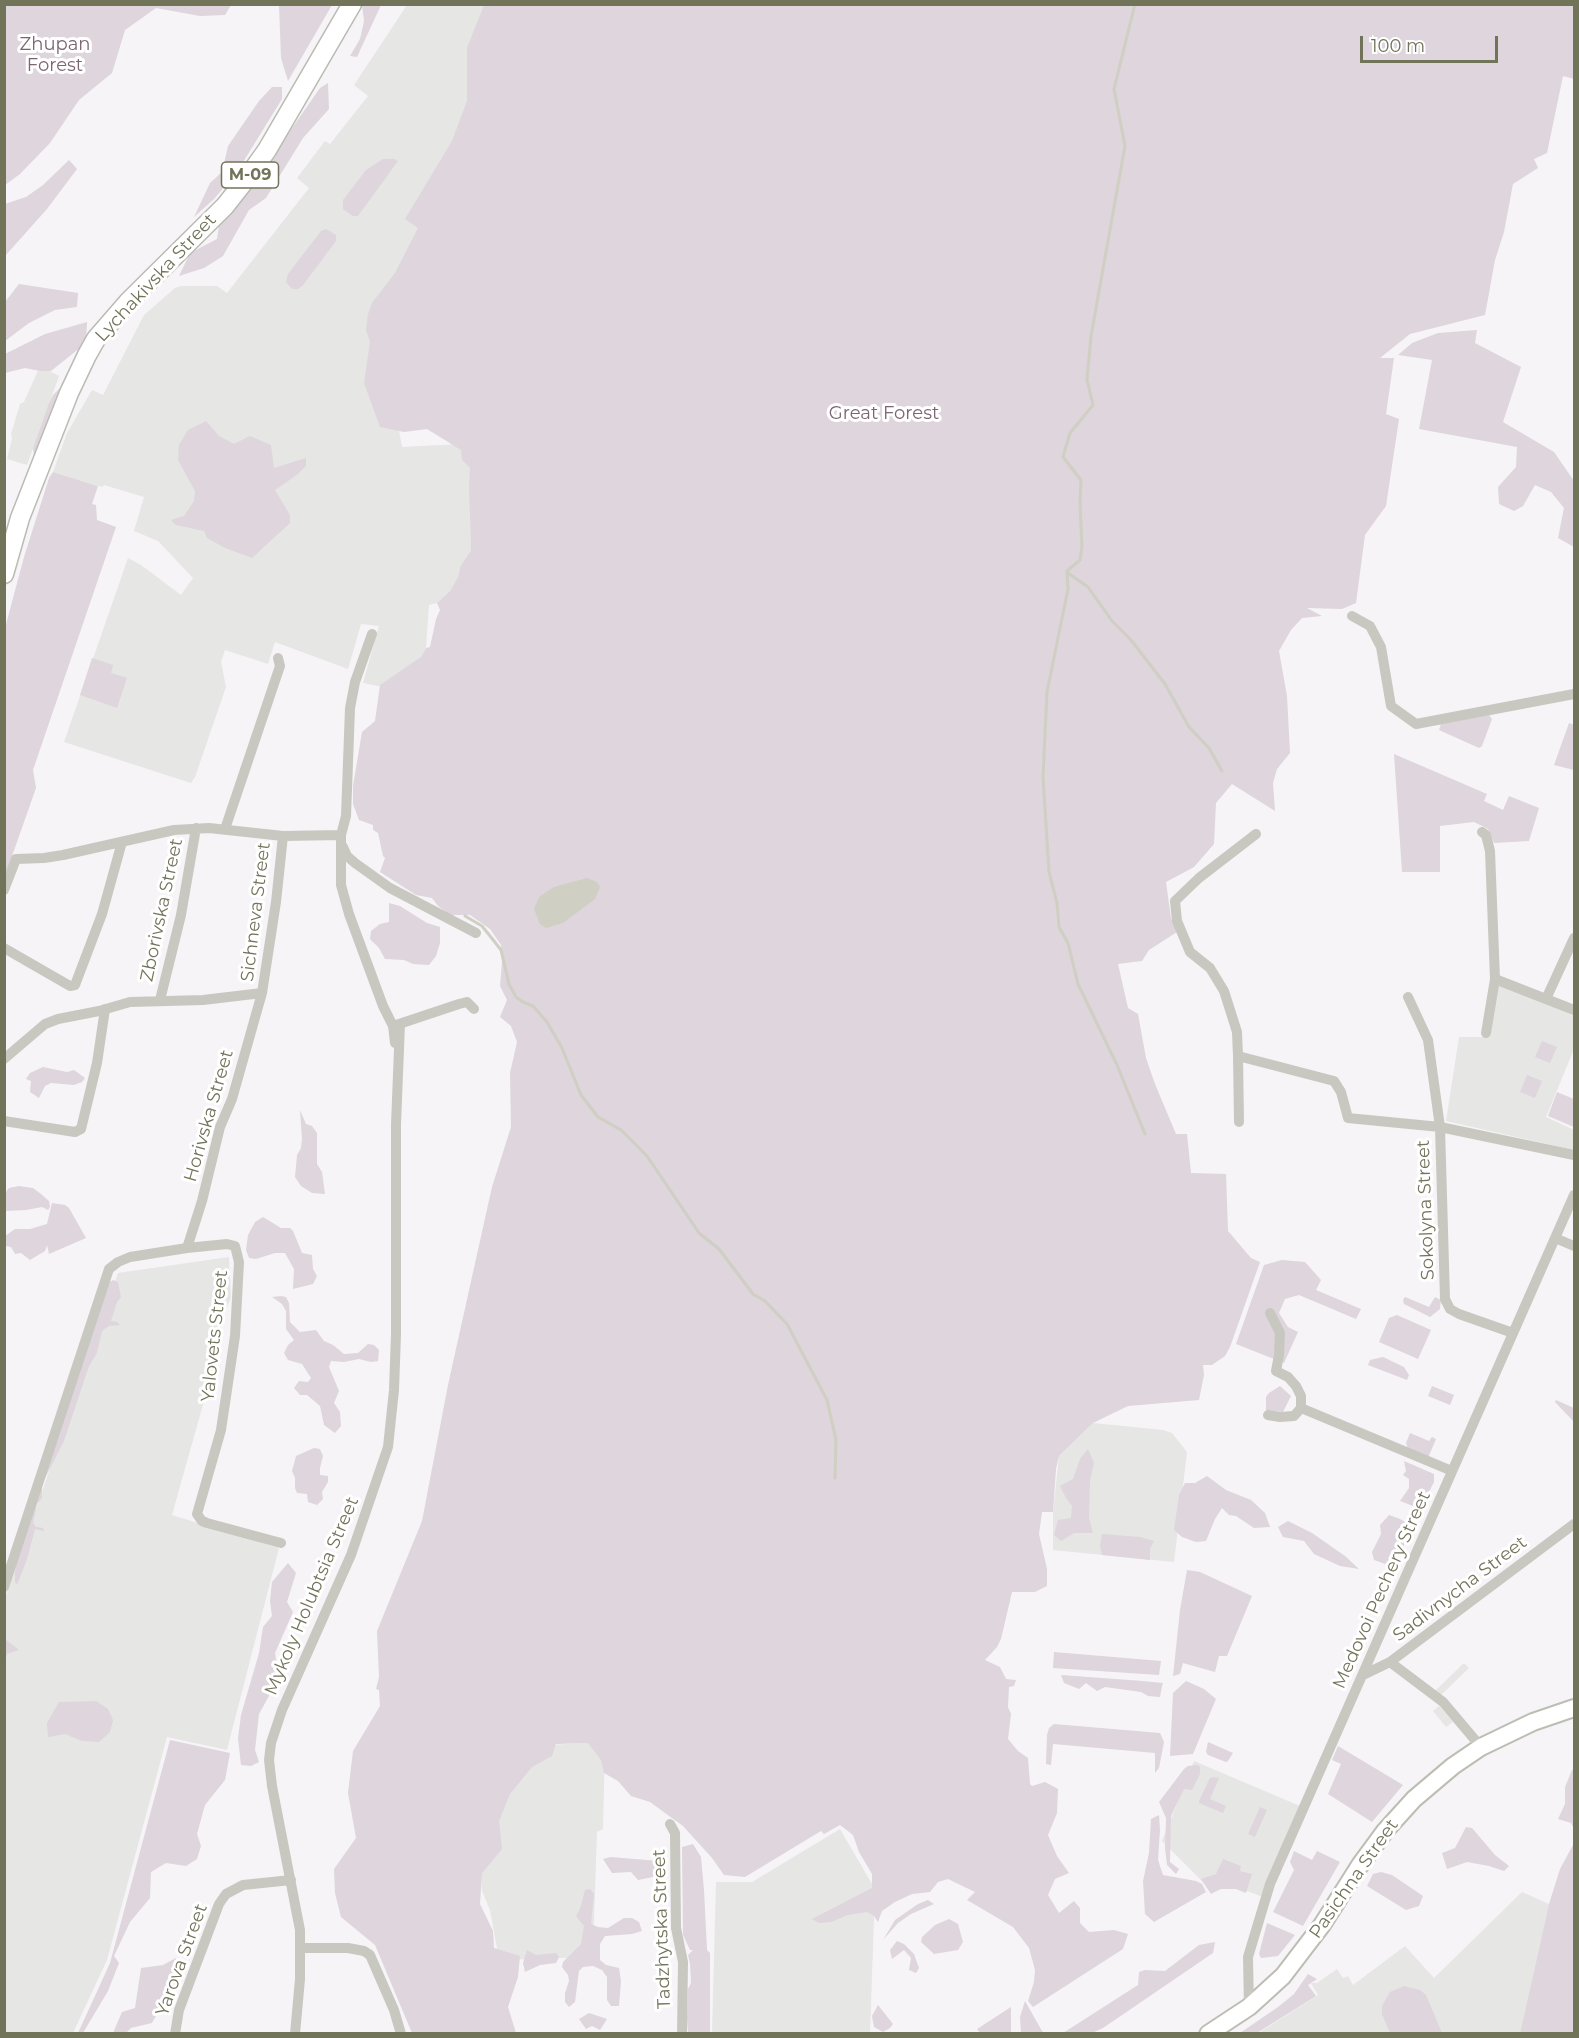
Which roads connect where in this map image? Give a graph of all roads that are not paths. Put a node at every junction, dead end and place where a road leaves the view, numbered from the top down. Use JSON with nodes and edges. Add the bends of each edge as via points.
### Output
{"nodes":[{"id":1,"x":352,"y":4,"type":"edge"},
{"id":2,"x":4,"y":574,"type":"edge"},
{"id":3,"x":1352,"y":616,"type":"dead end"},
{"id":4,"x":372,"y":634,"type":"dead end"},
{"id":5,"x":278,"y":658,"type":"dead end"},
{"id":6,"x":1575,"y":694,"type":"edge"},
{"id":7,"x":196,"y":828,"type":"junction"},
{"id":8,"x":225,"y":829,"type":"junction"},
{"id":9,"x":1482,"y":832,"type":"dead end"},
{"id":10,"x":1256,"y":834,"type":"dead end"},
{"id":11,"x":341,"y":835,"type":"junction"},
{"id":12,"x":283,"y":836,"type":"junction"},
{"id":13,"x":122,"y":842,"type":"junction"},
{"id":14,"x":4,"y":890,"type":"edge"},
{"id":15,"x":476,"y":933,"type":"dead end"},
{"id":16,"x":1575,"y":938,"type":"edge"},
{"id":17,"x":4,"y":948,"type":"edge"},
{"id":18,"x":1495,"y":979,"type":"junction"},
{"id":19,"x":262,"y":993,"type":"junction"},
{"id":20,"x":1408,"y":997,"type":"dead end"},
{"id":21,"x":1546,"y":999,"type":"junction"},
{"id":22,"x":160,"y":1000,"type":"junction"},
{"id":23,"x":105,"y":1009,"type":"junction"},
{"id":24,"x":474,"y":1009,"type":"dead end"},
{"id":25,"x":1575,"y":1010,"type":"edge"},
{"id":26,"x":397,"y":1025,"type":"junction"},
{"id":27,"x":1486,"y":1034,"type":"dead end"},
{"id":28,"x":1239,"y":1056,"type":"junction"},
{"id":29,"x":4,"y":1059,"type":"edge"},
{"id":30,"x":4,"y":1121,"type":"edge"},
{"id":31,"x":1239,"y":1122,"type":"dead end"},
{"id":32,"x":1440,"y":1127,"type":"junction"},
{"id":33,"x":1575,"y":1155,"type":"edge"},
{"id":34,"x":1575,"y":1195,"type":"edge"},
{"id":35,"x":1555,"y":1238,"type":"junction"},
{"id":36,"x":1575,"y":1246,"type":"edge"},
{"id":37,"x":187,"y":1248,"type":"junction"},
{"id":38,"x":1270,"y":1313,"type":"dead end"},
{"id":39,"x":1513,"y":1333,"type":"junction"},
{"id":40,"x":1300,"y":1408,"type":"junction"},
{"id":41,"x":1268,"y":1415,"type":"dead end"},
{"id":42,"x":1452,"y":1471,"type":"junction"},
{"id":43,"x":1575,"y":1524,"type":"edge"},
{"id":44,"x":281,"y":1543,"type":"dead end"},
{"id":45,"x":4,"y":1587,"type":"edge"},
{"id":46,"x":1390,"y":1662,"type":"junction"},
{"id":47,"x":1362,"y":1676,"type":"junction"},
{"id":48,"x":1575,"y":1707,"type":"edge"},
{"id":49,"x":1481,"y":1747,"type":"junction"},
{"id":50,"x":670,"y":1824,"type":"dead end"},
{"id":51,"x":291,"y":1880,"type":"junction"},
{"id":52,"x":301,"y":1948,"type":"junction"},
{"id":53,"x":1249,"y":2007,"type":"junction"},
{"id":54,"x":175,"y":2034,"type":"edge"},
{"id":55,"x":296,"y":2034,"type":"edge"},
{"id":56,"x":401,"y":2034,"type":"edge"},
{"id":57,"x":682,"y":2034,"type":"edge"},
{"id":58,"x":1208,"y":2034,"type":"edge"}],
"edges":[{"from":1,"to":2,"type":"main road","name":"Lychakivska Street","number":"М-09","via":[[247,178],[91,347],[30,490]]},
{"from":3,"to":6,"type":"street","via":[[1370,626],[1381,647],[1391,706],[1416,724]]},
{"from":4,"to":11,"type":"street","name":"Mykoly Holubtsia Street","via":[[350,708],[346,816]]},
{"from":5,"to":8,"type":"street","via":[[280,666]]},
{"from":7,"to":8,"type":"street"},
{"from":7,"to":13,"type":"street"},
{"from":7,"to":22,"type":"street","name":"Zborivska Street","via":[[181,915]]},
{"from":8,"to":12,"type":"street"},
{"from":9,"to":18,"type":"street","via":[[1490,850]]},
{"from":10,"to":28,"type":"street","via":[[1175,901],[1177,921],[1190,952],[1210,968],[1224,991],[1237,1032]]},
{"from":11,"to":12,"type":"street"},
{"from":11,"to":15,"type":"street","via":[[347,856],[355,863],[407,898]]},
{"from":11,"to":26,"type":"street","name":"Mykoly Holubtsia Street","via":[[344,897],[383,1006]]},
{"from":12,"to":19,"type":"street","name":"Sichneva Street"},
{"from":13,"to":14,"type":"street","via":[[44,858],[16,859]]},
{"from":13,"to":17,"type":"street","via":[[102,914],[75,985],[70,987]]},
{"from":16,"to":21,"type":"street"},
{"from":18,"to":21,"type":"street"},
{"from":18,"to":27,"type":"street"},
{"from":19,"to":22,"type":"street"},
{"from":19,"to":37,"type":"street","name":"Horivska Street"},
{"from":20,"to":32,"type":"street","via":[[1428,1040]]},
{"from":21,"to":25,"type":"street"},
{"from":22,"to":23,"type":"street"},
{"from":23,"to":29,"type":"street","via":[[51,1021]]},
{"from":23,"to":30,"type":"street","via":[[81,1129],[75,1132]]},
{"from":24,"to":26,"type":"street","via":[[467,1002]]},
{"from":26,"to":51,"type":"street","name":"Mykoly Holubtsia Street","via":[[396,1334],[390,1428],[383,1463],[351,1555],[271,1743],[272,1786]]},
{"from":28,"to":31,"type":"street"},
{"from":28,"to":32,"type":"street","name":"Sokolyna Street","via":[[1334,1082],[1348,1118]]},
{"from":32,"to":33,"type":"street"},
{"from":32,"to":39,"type":"street","name":"Sokolyna Street","via":[[1445,1299],[1450,1309],[1459,1314]]},
{"from":34,"to":35,"type":"street","name":"Medovoi Pechery Street"},
{"from":35,"to":36,"type":"street"},
{"from":35,"to":39,"type":"street","name":"Medovoi Pechery Street"},
{"from":37,"to":44,"type":"street","name":"Yalovets Street","via":[[235,1246],[239,1262],[235,1336],[221,1430],[197,1514],[207,1523]]},
{"from":37,"to":45,"type":"street","name":"Yalovets Street","via":[[130,1257],[109,1269]]},
{"from":38,"to":40,"type":"street","via":[[1280,1333],[1276,1371],[1296,1386]]},
{"from":39,"to":42,"type":"street","name":"Medovoi Pechery Street"},
{"from":40,"to":41,"type":"street","via":[[1294,1416]]},
{"from":40,"to":42,"type":"street"},
{"from":42,"to":47,"type":"street","name":"Medovoi Pechery Street"},
{"from":43,"to":46,"type":"street","name":"Sadivnycha Street"},
{"from":46,"to":47,"type":"street","name":"Sadivnycha Street"},
{"from":46,"to":49,"type":"street","via":[[1443,1702]]},
{"from":47,"to":53,"type":"street","name":"Medovoi Pechery Street","via":[[1270,1884],[1248,1957]]},
{"from":48,"to":49,"type":"main road","name":"Pasichna Street"},
{"from":49,"to":53,"type":"main road","name":"Pasichna Street","via":[[1434,1782],[1398,1816],[1360,1865],[1304,1951]]},
{"from":50,"to":57,"type":"street","name":"Tadzhytska Street","via":[[675,1833],[676,1928],[683,1962]]},
{"from":51,"to":52,"type":"street","name":"Mykoly Holubtsia Street"},
{"from":51,"to":54,"type":"street","name":"Yarova Street","via":[[243,1885],[226,1894],[179,2010]]},
{"from":52,"to":55,"type":"street","name":"Mykoly Holubtsia Street"},
{"from":52,"to":56,"type":"street","via":[[348,1948],[370,1955]]},
{"from":53,"to":58,"type":"main road","name":"Pasichna Street"}]}
